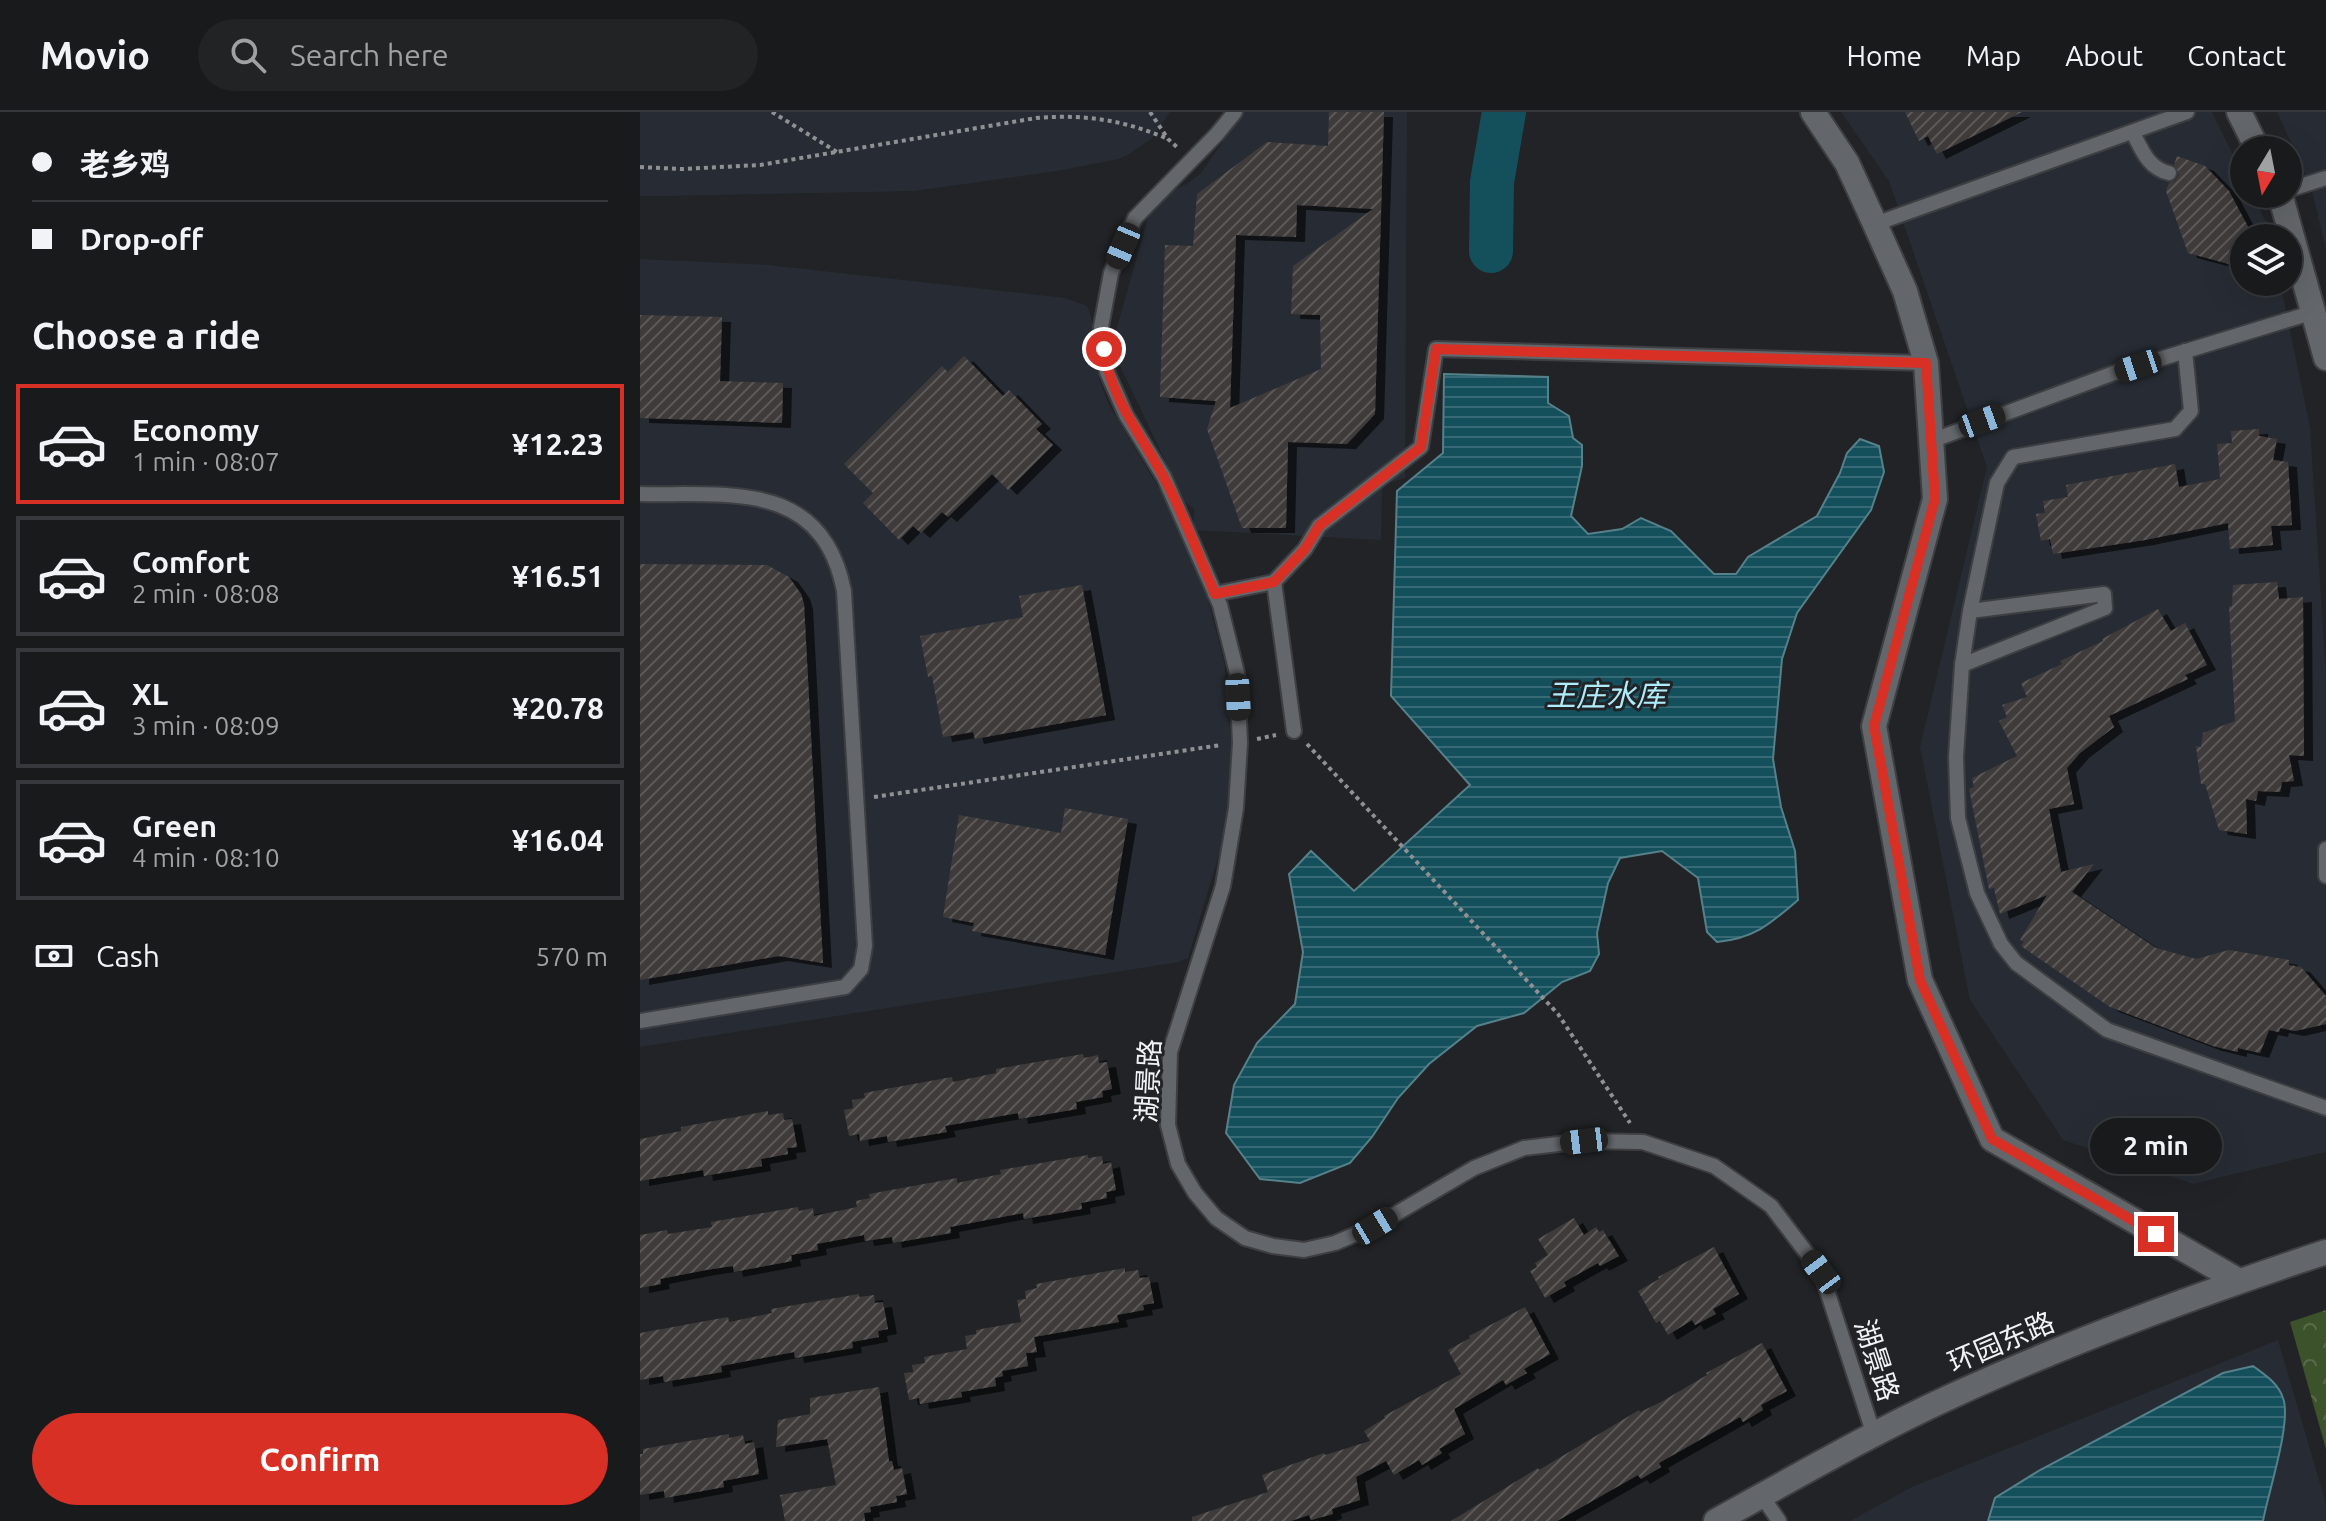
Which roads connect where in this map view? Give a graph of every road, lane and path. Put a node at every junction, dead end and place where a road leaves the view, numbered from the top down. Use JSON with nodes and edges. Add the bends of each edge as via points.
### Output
{"nodes":[{"id":1,"x":772,"y":112,"type":"edge"},
{"id":2,"x":1150,"y":112,"type":"edge"},
{"id":3,"x":1235,"y":112,"type":"edge"},
{"id":4,"x":1813,"y":112,"type":"edge"},
{"id":5,"x":2187,"y":112,"type":"edge"},
{"id":6,"x":2239,"y":112,"type":"edge"},
{"id":7,"x":2133,"y":133,"type":"junction"},
{"id":8,"x":2251,"y":136,"type":"edge"},
{"id":9,"x":1168,"y":139,"type":"junction"},
{"id":10,"x":837,"y":152,"type":"junction"},
{"id":11,"x":1191,"y":160,"type":"junction"},
{"id":12,"x":640,"y":167,"type":"edge"},
{"id":13,"x":2169,"y":173,"type":"dead end"},
{"id":14,"x":2326,"y":178,"type":"edge"},
{"id":15,"x":2302,"y":186,"type":"edge"},
{"id":16,"x":2284,"y":208,"type":"edge"},
{"id":17,"x":1875,"y":224,"type":"junction"},
{"id":18,"x":2314,"y":312,"type":"junction"},
{"id":19,"x":2185,"y":351,"type":"junction"},
{"id":20,"x":2326,"y":358,"type":"edge"},
{"id":21,"x":1926,"y":363,"type":"junction"},
{"id":22,"x":1931,"y":441,"type":"junction"},
{"id":23,"x":640,"y":494,"type":"edge"},
{"id":24,"x":1274,"y":582,"type":"junction"},
{"id":25,"x":1215,"y":594,"type":"junction"},
{"id":26,"x":1970,"y":611,"type":"junction"},
{"id":27,"x":1962,"y":665,"type":"junction"},
{"id":28,"x":1294,"y":731,"type":"junction"},
{"id":29,"x":1240,"y":743,"type":"junction"},
{"id":30,"x":857,"y":800,"type":"junction"},
{"id":31,"x":2326,"y":849,"type":"edge"},
{"id":32,"x":2326,"y":876,"type":"edge"},
{"id":33,"x":640,"y":1021,"type":"edge"},
{"id":34,"x":2326,"y":1108,"type":"edge"},
{"id":35,"x":1643,"y":1142,"type":"junction"},
{"id":36,"x":2326,"y":1252,"type":"edge"},
{"id":37,"x":2239,"y":1281,"type":"junction"},
{"id":38,"x":1874,"y":1435,"type":"junction"},
{"id":39,"x":1762,"y":1496,"type":"junction"},
{"id":40,"x":1716,"y":1521,"type":"edge"},
{"id":41,"x":1779,"y":1521,"type":"edge"}],
"edges":[{"from":1,"to":10,"type":"path"},
{"from":2,"to":9,"type":"path"},
{"from":3,"to":11,"type":"lane","name":"湖景路"},
{"from":4,"to":17,"type":"street","via":[[1847,163]]},
{"from":5,"to":7,"type":"lane"},
{"from":6,"to":8,"type":"street"},
{"from":7,"to":13,"type":"lane","via":[[2151,165]]},
{"from":7,"to":17,"type":"lane"},
{"from":9,"to":10,"type":"path","via":[[1119,121],[1065,116]]},
{"from":9,"to":11,"type":"path"},
{"from":10,"to":12,"type":"path","via":[[721,168]]},
{"from":11,"to":25,"type":"lane","name":"湖景路","via":[[1135,218],[1111,273],[1101,327],[1107,372],[1164,477]]},
{"from":14,"to":15,"type":"lane"},
{"from":16,"to":18,"type":"street"},
{"from":17,"to":21,"type":"street","via":[[1905,291]]},
{"from":18,"to":19,"type":"lane"},
{"from":18,"to":20,"type":"street"},
{"from":19,"to":22,"type":"lane"},
{"from":19,"to":26,"type":"lane","via":[[2191,411],[2175,429],[2013,457],[1997,483]]},
{"from":21,"to":22,"type":"street"},
{"from":21,"to":24,"type":"lane","via":[[1436,349],[1421,447],[1319,526]]},
{"from":22,"to":37,"type":"street","via":[[1935,499],[1874,726],[1920,980],[1992,1139]]},
{"from":23,"to":30,"type":"lane","via":[[763,499],[805,520],[828,545],[844,591]]},
{"from":24,"to":25,"type":"lane"},
{"from":24,"to":28,"type":"lane"},
{"from":25,"to":29,"type":"lane","name":"湖景路","via":[[1237,673]]},
{"from":26,"to":27,"type":"lane"},
{"from":26,"to":27,"type":"lane","via":[[2104,594],[2105,608]]},
{"from":27,"to":34,"type":"lane","via":[[1958,818],[1977,893],[2016,963],[2107,1030]]},
{"from":28,"to":29,"type":"path"},
{"from":28,"to":35,"type":"path","via":[[1558,1014]]},
{"from":29,"to":30,"type":"path"},
{"from":29,"to":35,"type":"lane","name":"湖景路","via":[[1223,886],[1170,1052],[1168,1125],[1178,1164],[1216,1218],[1245,1238],[1304,1250],[1375,1226],[1474,1168],[1524,1148]]},
{"from":30,"to":33,"type":"lane","via":[[865,946],[854,979],[845,987],[809,995]]},
{"from":31,"to":32,"type":"lane"},
{"from":35,"to":38,"type":"lane","name":"湖景路","via":[[1714,1166],[1771,1206],[1821,1272]]},
{"from":36,"to":37,"type":"street","name":"环园东路"},
{"from":37,"to":38,"type":"street","name":"环园东路","via":[[2063,1347]]},
{"from":38,"to":39,"type":"street","name":"环园东路"},
{"from":39,"to":40,"type":"street","name":"环园东路"},
{"from":39,"to":41,"type":"lane"}]}
